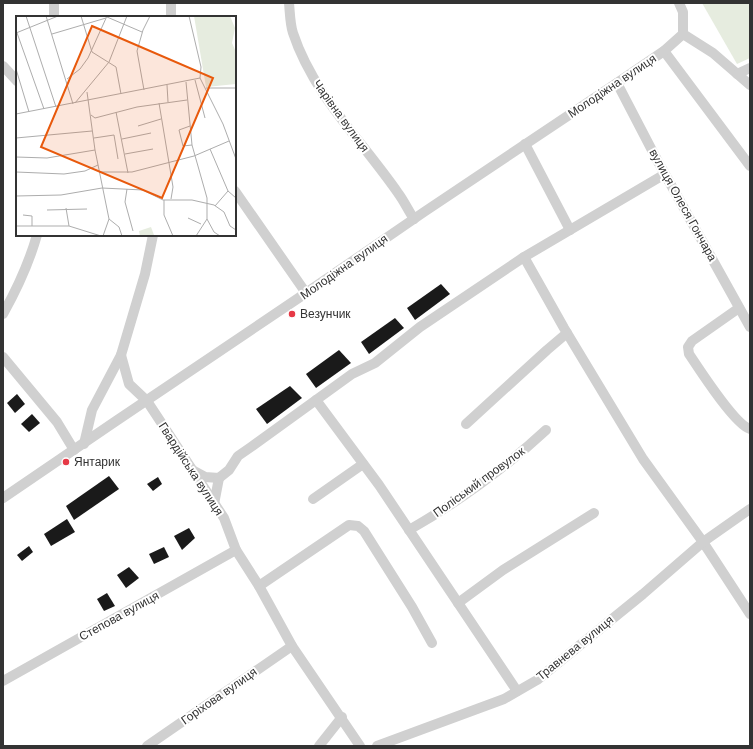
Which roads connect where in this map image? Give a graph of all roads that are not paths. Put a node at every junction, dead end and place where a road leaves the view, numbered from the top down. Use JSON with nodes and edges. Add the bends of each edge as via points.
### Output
{"nodes":[{"id":1,"x":54,"y":3,"type":"edge"},
{"id":2,"x":171,"y":3,"type":"edge"},
{"id":3,"x":289,"y":3,"type":"edge"},
{"id":4,"x":679,"y":3,"type":"edge"},
{"id":5,"x":54,"y":16,"type":"edge"},
{"id":6,"x":171,"y":16,"type":"edge"},
{"id":7,"x":683,"y":34,"type":"junction"},
{"id":8,"x":664,"y":51,"type":"junction"},
{"id":9,"x":3,"y":66,"type":"edge"},
{"id":10,"x":750,"y":68,"type":"edge"},
{"id":11,"x":737,"y":74,"type":"junction"},
{"id":12,"x":16,"y":80,"type":"edge"},
{"id":13,"x":617,"y":83,"type":"junction"},
{"id":14,"x":750,"y":85,"type":"edge"},
{"id":15,"x":525,"y":144,"type":"junction"},
{"id":16,"x":750,"y":166,"type":"edge"},
{"id":17,"x":666,"y":174,"type":"junction"},
{"id":18,"x":236,"y":192,"type":"edge"},
{"id":19,"x":414,"y":219,"type":"junction"},
{"id":20,"x":570,"y":230,"type":"junction"},
{"id":21,"x":37,"y":236,"type":"edge"},
{"id":22,"x":153,"y":236,"type":"edge"},
{"id":23,"x":524,"y":257,"type":"junction"},
{"id":24,"x":306,"y":294,"type":"junction"},
{"id":25,"x":739,"y":308,"type":"junction"},
{"id":26,"x":3,"y":314,"type":"edge"},
{"id":27,"x":750,"y":327,"type":"edge"},
{"id":28,"x":567,"y":334,"type":"junction"},
{"id":29,"x":120,"y":355,"type":"junction"},
{"id":30,"x":3,"y":357,"type":"edge"},
{"id":31,"x":316,"y":400,"type":"junction"},
{"id":32,"x":147,"y":401,"type":"junction"},
{"id":33,"x":466,"y":424,"type":"dead end"},
{"id":34,"x":750,"y":429,"type":"edge"},
{"id":35,"x":546,"y":430,"type":"dead end"},
{"id":36,"x":84,"y":444,"type":"junction"},
{"id":37,"x":74,"y":450,"type":"junction"},
{"id":38,"x":363,"y":464,"type":"junction"},
{"id":39,"x":192,"y":470,"type":"junction"},
{"id":40,"x":219,"y":478,"type":"junction"},
{"id":41,"x":3,"y":498,"type":"edge"},
{"id":42,"x":312,"y":499,"type":"dead end"},
{"id":43,"x":214,"y":504,"type":"junction"},
{"id":44,"x":750,"y":509,"type":"edge"},
{"id":45,"x":594,"y":513,"type":"dead end"},
{"id":46,"x":409,"y":530,"type":"junction"},
{"id":47,"x":703,"y":542,"type":"junction"},
{"id":48,"x":236,"y":550,"type":"junction"},
{"id":49,"x":259,"y":586,"type":"junction"},
{"id":50,"x":458,"y":603,"type":"junction"},
{"id":51,"x":750,"y":614,"type":"edge"},
{"id":52,"x":432,"y":643,"type":"dead end"},
{"id":53,"x":292,"y":646,"type":"junction"},
{"id":54,"x":3,"y":681,"type":"edge"},
{"id":55,"x":517,"y":691,"type":"junction"},
{"id":56,"x":342,"y":717,"type":"junction"},
{"id":57,"x":147,"y":746,"type":"edge"},
{"id":58,"x":319,"y":746,"type":"edge"},
{"id":59,"x":360,"y":746,"type":"edge"},
{"id":60,"x":377,"y":746,"type":"edge"}],
"edges":[{"from":1,"to":5,"type":"street"},
{"from":2,"to":6,"type":"street"},
{"from":3,"to":19,"type":"street","name":"Чарівна вулиця","via":[[292,32],[304,63],[347,126],[399,194]]},
{"from":4,"to":7,"type":"street","via":[[683,12]]},
{"from":7,"to":8,"type":"street","name":"Молодіжна вулиця"},
{"from":7,"to":11,"type":"street","via":[[713,52]]},
{"from":8,"to":13,"type":"street","name":"Молодіжна вулиця"},
{"from":8,"to":16,"type":"street"},
{"from":9,"to":12,"type":"street"},
{"from":10,"to":11,"type":"street"},
{"from":11,"to":14,"type":"street"},
{"from":13,"to":15,"type":"street","name":"Молодіжна вулиця"},
{"from":13,"to":17,"type":"street","name":"вулиця Олеся Гончара"},
{"from":15,"to":19,"type":"street","name":"Молодіжна вулиця"},
{"from":15,"to":20,"type":"street"},
{"from":17,"to":20,"type":"street"},
{"from":17,"to":25,"type":"street","name":"вулиця Олеся Гончара"},
{"from":18,"to":24,"type":"street"},
{"from":19,"to":24,"type":"street","name":"Молодіжна вулиця"},
{"from":20,"to":23,"type":"street"},
{"from":21,"to":26,"type":"street","via":[[15,292]]},
{"from":22,"to":29,"type":"street","via":[[145,274]]},
{"from":23,"to":28,"type":"street"},
{"from":23,"to":31,"type":"street","via":[[420,327],[375,363],[352,374]]},
{"from":24,"to":32,"type":"street","name":"Молодіжна вулиця"},
{"from":25,"to":27,"type":"street","name":"вулиця Олеся Гончара"},
{"from":25,"to":34,"type":"street","via":[[692,341],[688,347],[688,354],[721,400],[742,425]]},
{"from":28,"to":33,"type":"street"},
{"from":28,"to":47,"type":"street","via":[[643,459]]},
{"from":29,"to":32,"type":"street","name":"Гвардійська вулиця","via":[[129,384]]},
{"from":29,"to":36,"type":"street","via":[[92,410]]},
{"from":30,"to":37,"type":"street","via":[[57,422]]},
{"from":31,"to":38,"type":"street"},
{"from":31,"to":40,"type":"street","via":[[238,456],[229,470]]},
{"from":32,"to":36,"type":"street","name":"Молодіжна вулиця"},
{"from":32,"to":39,"type":"street","name":"Гвардійська вулиця"},
{"from":35,"to":46,"type":"street","name":"Поліський провулок","via":[[524,450],[441,512]]},
{"from":36,"to":37,"type":"street","name":"Молодіжна вулиця"},
{"from":37,"to":41,"type":"street","name":"Молодіжна вулиця"},
{"from":38,"to":42,"type":"street"},
{"from":38,"to":46,"type":"street"},
{"from":39,"to":40,"type":"street","via":[[205,477]]},
{"from":39,"to":43,"type":"street","name":"Гвардійська вулиця"},
{"from":40,"to":43,"type":"street"},
{"from":43,"to":48,"type":"street","name":"Гвардійська вулиця","via":[[224,518]]},
{"from":44,"to":47,"type":"street","name":"Травнева вулиця"},
{"from":45,"to":50,"type":"street","via":[[502,570]]},
{"from":46,"to":50,"type":"street"},
{"from":47,"to":51,"type":"street"},
{"from":47,"to":55,"type":"street","name":"Травнева вулиця","via":[[537,680]]},
{"from":48,"to":49,"type":"street","name":"Гвардійська вулиця"},
{"from":48,"to":54,"type":"street","name":"Степова вулиця"},
{"from":49,"to":52,"type":"street","via":[[349,525],[358,526],[364,531]]},
{"from":49,"to":53,"type":"street","name":"Гвардійська вулиця"},
{"from":50,"to":55,"type":"street"},
{"from":53,"to":56,"type":"street","name":"Гвардійська вулиця"},
{"from":53,"to":57,"type":"street","name":"Горіхова вулиця"},
{"from":55,"to":60,"type":"street","name":"Травнева вулиця","via":[[504,699]]},
{"from":56,"to":58,"type":"street"},
{"from":56,"to":59,"type":"street","name":"Гвардійська вулиця"}]}
